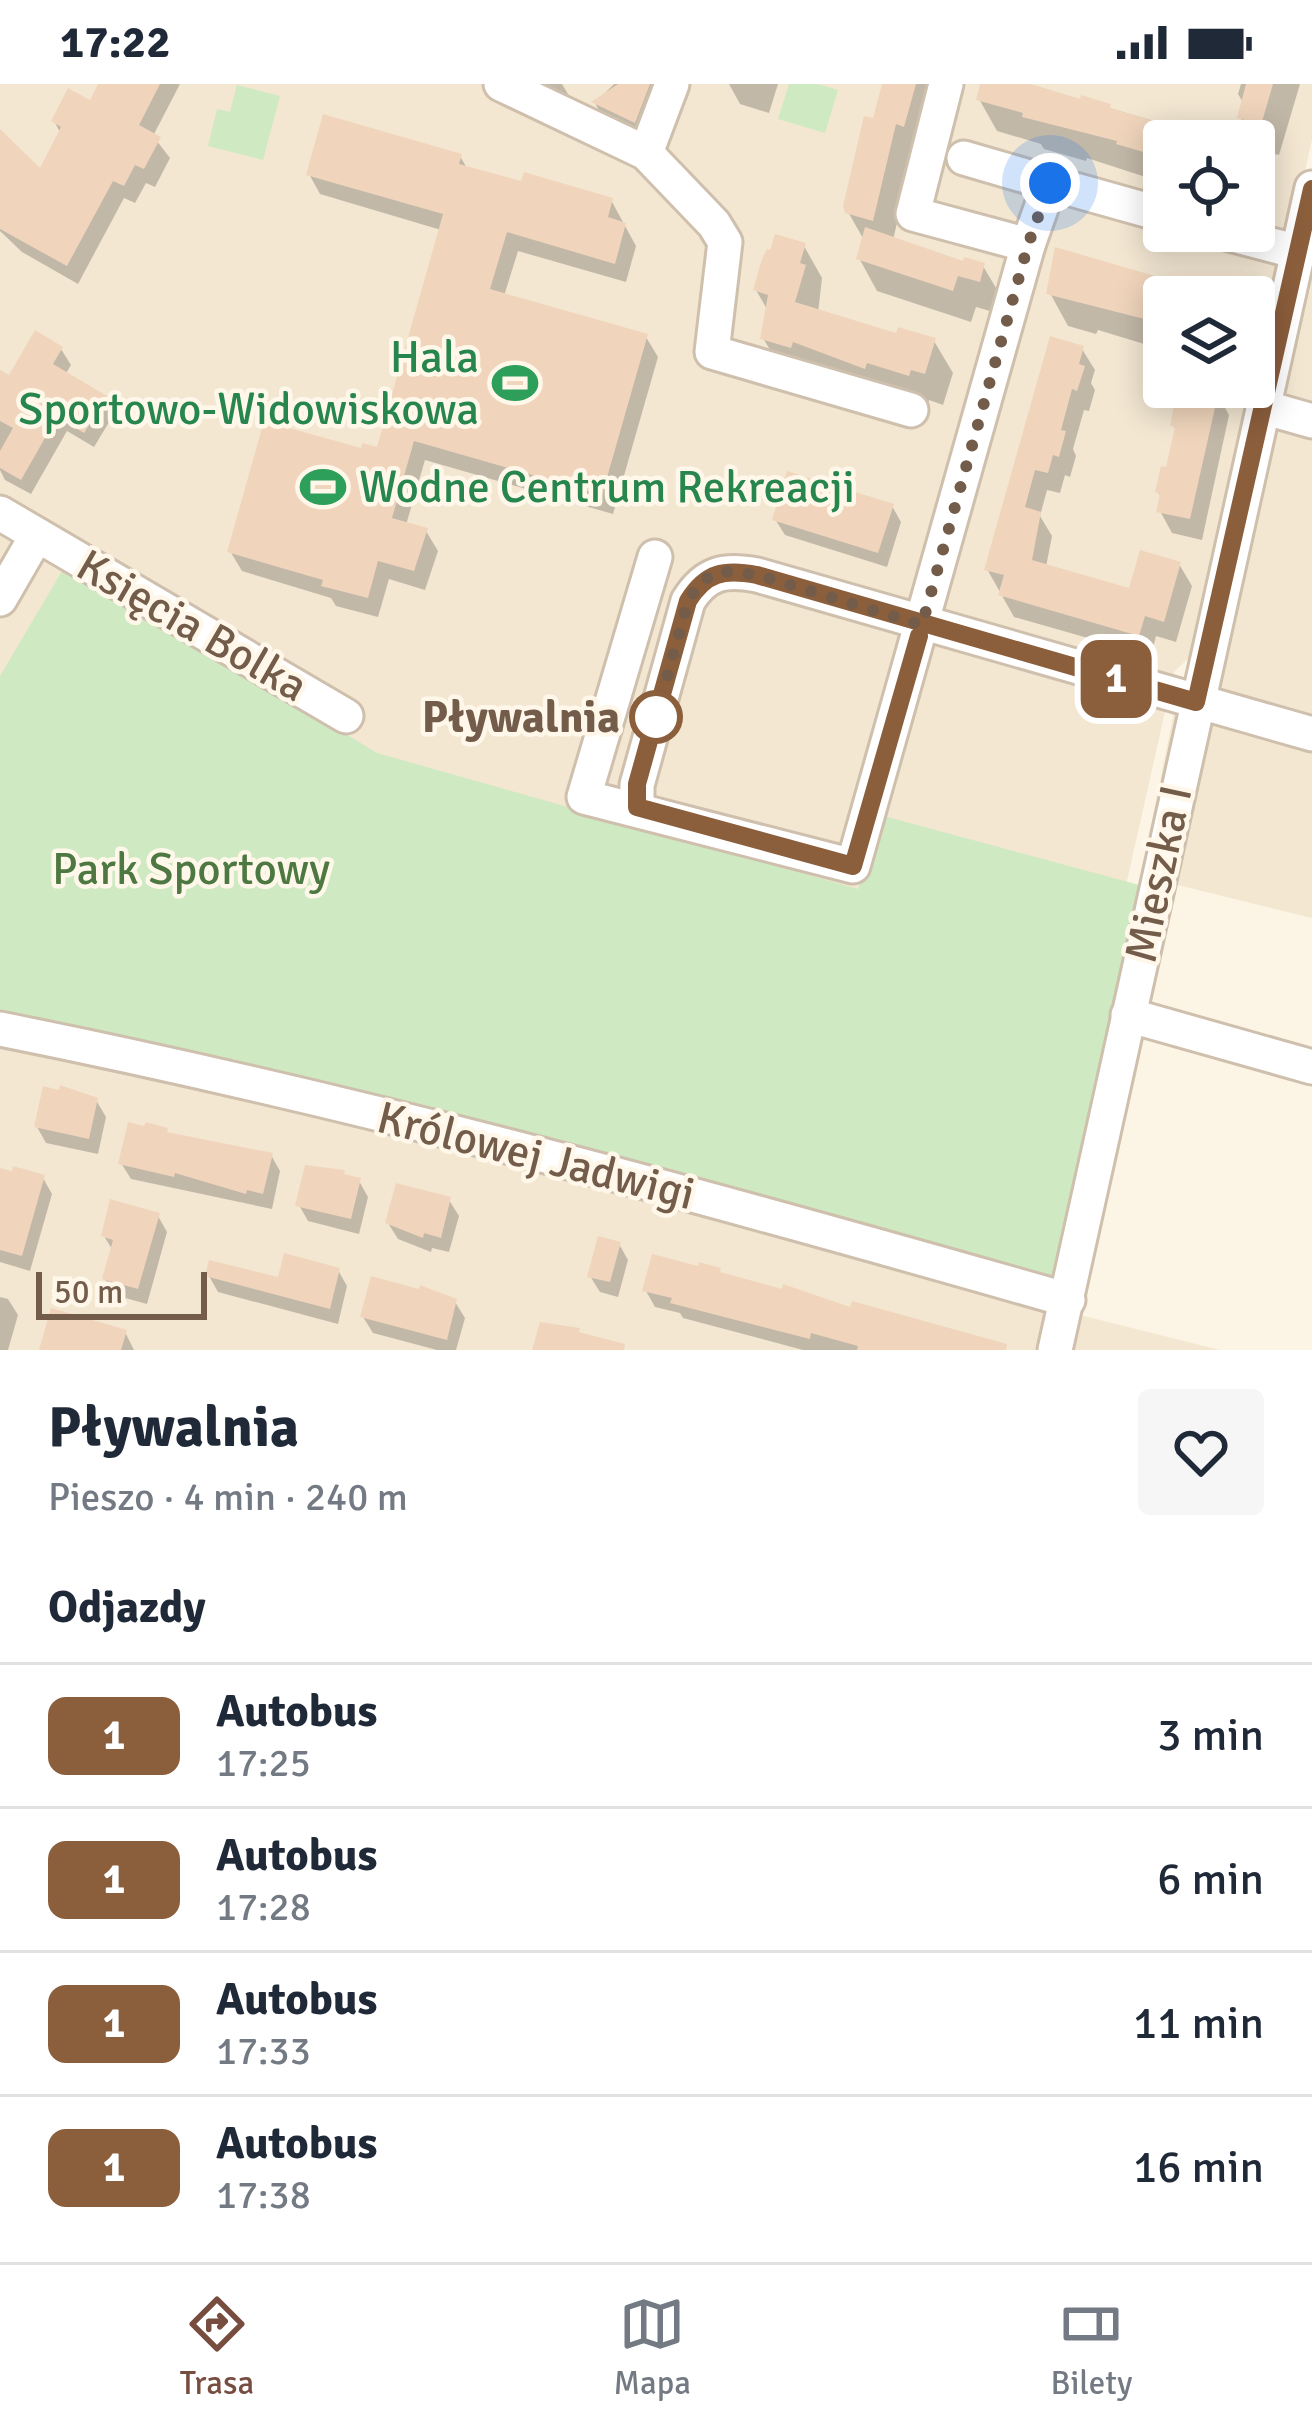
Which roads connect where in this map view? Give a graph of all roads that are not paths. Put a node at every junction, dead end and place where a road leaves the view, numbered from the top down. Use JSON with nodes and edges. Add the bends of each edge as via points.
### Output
{"nodes":[{"id":1,"x":501,"y":84,"type":"edge"},
{"id":2,"x":671,"y":84,"type":"edge"},
{"id":3,"x":946,"y":84,"type":"edge"},
{"id":4,"x":646,"y":153,"type":"junction"},
{"id":5,"x":964,"y":158,"type":"dead end"},
{"id":6,"x":1050,"y":183,"type":"junction"},
{"id":7,"x":1312,"y":188,"type":"edge"},
{"id":8,"x":1143,"y":209,"type":"edge"},
{"id":9,"x":1028,"y":245,"type":"junction"},
{"id":10,"x":1275,"y":245,"type":"edge"},
{"id":11,"x":1298,"y":251,"type":"junction"},
{"id":12,"x":1275,"y":353,"type":"edge"},
{"id":13,"x":1263,"y":408,"type":"edge"},
{"id":14,"x":1270,"y":408,"type":"edge"},
{"id":15,"x":911,"y":410,"type":"dead end"},
{"id":16,"x":1312,"y":421,"type":"edge"},
{"id":17,"x":0,"y":513,"type":"edge"},
{"id":18,"x":37,"y":535,"type":"junction"},
{"id":19,"x":655,"y":557,"type":"dead end"},
{"id":20,"x":0,"y":599,"type":"edge"},
{"id":21,"x":922,"y":625,"type":"junction"},
{"id":22,"x":1196,"y":702,"type":"junction"},
{"id":23,"x":346,"y":716,"type":"dead end"},
{"id":24,"x":1312,"y":734,"type":"edge"},
{"id":25,"x":637,"y":807,"type":"junction"},
{"id":26,"x":1128,"y":1015,"type":"junction"},
{"id":27,"x":0,"y":1029,"type":"edge"},
{"id":28,"x":1312,"y":1067,"type":"edge"},
{"id":29,"x":1068,"y":1300,"type":"junction"},
{"id":30,"x":1055,"y":1350,"type":"edge"}],
"edges":[{"from":1,"to":4,"type":"street"},
{"from":2,"to":4,"type":"street"},
{"from":3,"to":9,"type":"street","via":[[913,214]]},
{"from":4,"to":15,"type":"street","via":[[725,242],[712,352]]},
{"from":5,"to":6,"type":"street"},
{"from":6,"to":8,"type":"street"},
{"from":6,"to":9,"type":"street"},
{"from":7,"to":11,"type":"street","name":"Mieszka I"},
{"from":9,"to":21,"type":"street"},
{"from":10,"to":11,"type":"street"},
{"from":11,"to":12,"type":"street","name":"Mieszka I"},
{"from":13,"to":22,"type":"street","name":"Mieszka I"},
{"from":14,"to":16,"type":"street"},
{"from":17,"to":18,"type":"street","name":"Księcia Bolka"},
{"from":18,"to":20,"type":"street","name":"Księcia Bolka"},
{"from":18,"to":23,"type":"street","name":"Księcia Bolka"},
{"from":19,"to":25,"type":"street","via":[[584,797]]},
{"from":21,"to":22,"type":"street"},
{"from":21,"to":25,"type":"street","via":[[737,571],[700,582],[646,750]]},
{"from":21,"to":25,"type":"street","via":[[853,866]]},
{"from":22,"to":24,"type":"street"},
{"from":22,"to":26,"type":"street","name":"Mieszka I"},
{"from":26,"to":28,"type":"street"},
{"from":26,"to":29,"type":"street","name":"Mieszka I"},
{"from":27,"to":29,"type":"street","name":"Królowej Jadwigi","via":[[556,1159]]},
{"from":29,"to":30,"type":"street","name":"Mieszka I"}]}
